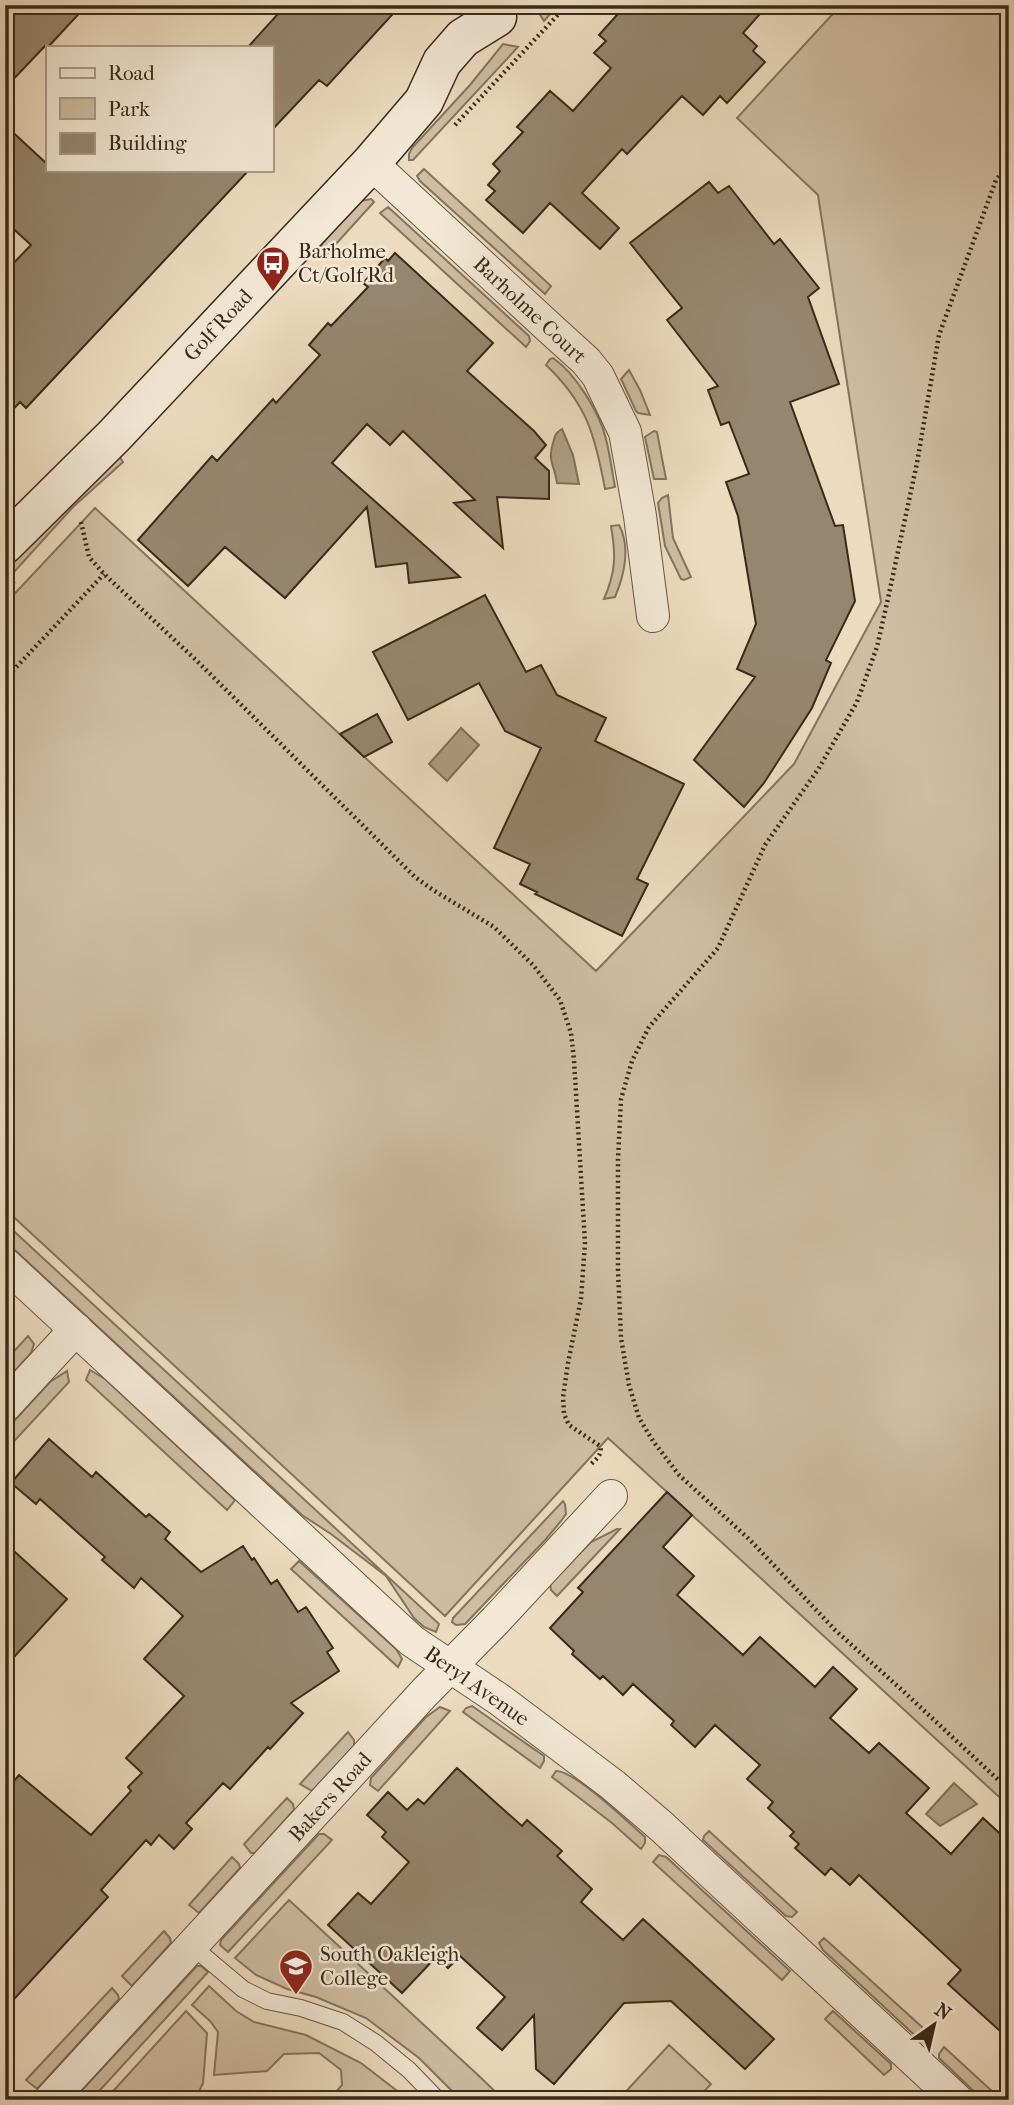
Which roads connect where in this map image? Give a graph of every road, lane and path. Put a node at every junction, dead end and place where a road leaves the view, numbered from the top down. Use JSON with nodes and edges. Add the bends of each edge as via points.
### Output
{"nodes":[{"id":1,"x":567,"y":5,"type":"edge"},
{"id":2,"x":503,"y":11,"type":"edge"},
{"id":3,"x":454,"y":126,"type":"dead end"},
{"id":4,"x":371,"y":163,"type":"junction"},
{"id":5,"x":1009,"y":163,"type":"edge"},
{"id":6,"x":82,"y":514,"type":"dead end"},
{"id":7,"x":5,"y":544,"type":"edge"},
{"id":8,"x":104,"y":574,"type":"junction"},
{"id":9,"x":653,"y":616,"type":"dead end"},
{"id":10,"x":5,"y":679,"type":"edge"},
{"id":11,"x":5,"y":1264,"type":"edge"},
{"id":12,"x":76,"y":1329,"type":"junction"},
{"id":13,"x":5,"y":1406,"type":"edge"},
{"id":14,"x":589,"y":1466,"type":"dead end"},
{"id":15,"x":611,"y":1496,"type":"dead end"},
{"id":16,"x":450,"y":1666,"type":"junction"},
{"id":17,"x":1009,"y":1790,"type":"edge"},
{"id":18,"x":192,"y":1947,"type":"junction"},
{"id":19,"x":50,"y":2100,"type":"edge"},
{"id":20,"x":438,"y":2100,"type":"edge"},
{"id":21,"x":957,"y":2100,"type":"edge"}],
"edges":[{"from":1,"to":3,"type":"path"},
{"from":2,"to":4,"type":"street","name":"Golf Road","via":[[481,55],[461,78],[424,100]]},
{"from":4,"to":7,"type":"street","name":"Golf Road","via":[[114,436]]},
{"from":4,"to":9,"type":"street","name":"Barholme Court","via":[[598,376],[625,432]]},
{"from":5,"to":17,"type":"path","via":[[996,180],[939,335],[887,603],[857,702],[820,768],[765,845],[718,948],[649,1027],[632,1061],[621,1099],[618,1160],[621,1338],[639,1418],[653,1441],[679,1475],[750,1540],[835,1630]]},
{"from":6,"to":8,"type":"path","via":[[89,557]]},
{"from":8,"to":10,"type":"path"},
{"from":8,"to":14,"type":"path","via":[[392,856],[433,890],[494,927],[560,1000],[575,1060],[584,1243],[581,1299],[568,1363],[564,1414],[569,1425],[600,1446],[600,1456]]},
{"from":11,"to":12,"type":"street","name":"Beryl Avenue"},
{"from":12,"to":13,"type":"street"},
{"from":12,"to":16,"type":"street","name":"Beryl Avenue","via":[[412,1641]]},
{"from":15,"to":16,"type":"street","name":"Bakers Road"},
{"from":16,"to":18,"type":"street","name":"Bakers Road"},
{"from":16,"to":21,"type":"street","name":"Beryl Avenue","via":[[613,1785],[661,1826]]},
{"from":18,"to":19,"type":"street","name":"Bakers Road"},
{"from":18,"to":20,"type":"lane","via":[[243,1989],[267,2001],[343,2022],[409,2070]]}]}
